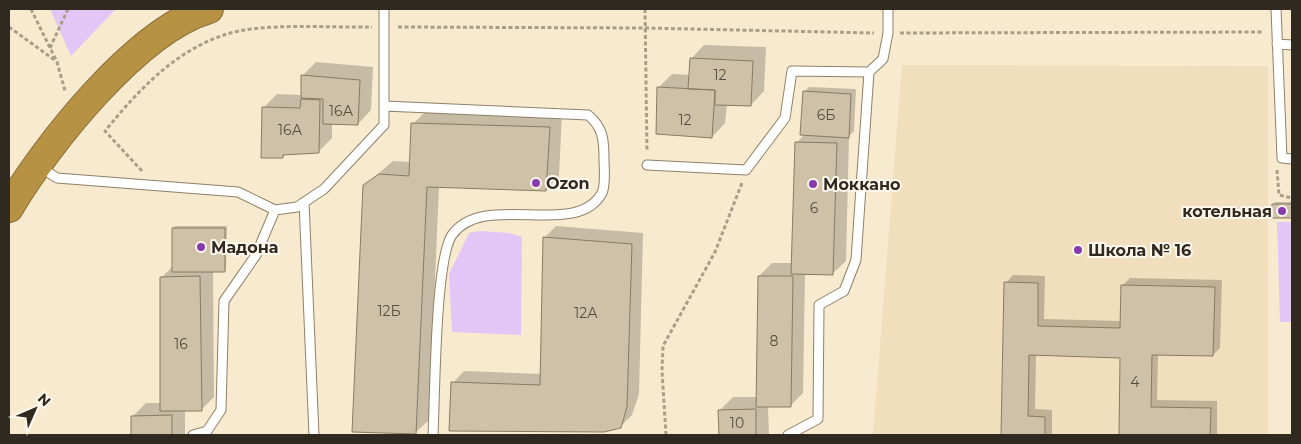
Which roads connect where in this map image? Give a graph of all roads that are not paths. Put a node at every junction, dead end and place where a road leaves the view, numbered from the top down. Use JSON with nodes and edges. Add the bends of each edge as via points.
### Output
{"nodes":[{"id":1,"x":210,"y":9,"type":"edge"},
{"id":2,"x":384,"y":9,"type":"edge"},
{"id":3,"x":888,"y":9,"type":"edge"},
{"id":4,"x":1276,"y":9,"type":"edge"},
{"id":5,"x":1277,"y":44,"type":"junction"},
{"id":6,"x":1292,"y":45,"type":"edge"},
{"id":7,"x":869,"y":72,"type":"junction"},
{"id":8,"x":384,"y":106,"type":"junction"},
{"id":9,"x":1292,"y":159,"type":"edge"},
{"id":10,"x":38,"y":165,"type":"junction"},
{"id":11,"x":647,"y":165,"type":"road end"},
{"id":12,"x":304,"y":202,"type":"junction"},
{"id":13,"x":9,"y":208,"type":"edge"},
{"id":14,"x":275,"y":210,"type":"junction"},
{"id":15,"x":193,"y":435,"type":"edge"},
{"id":16,"x":314,"y":435,"type":"edge"},
{"id":17,"x":433,"y":435,"type":"edge"},
{"id":18,"x":788,"y":435,"type":"edge"}],
"edges":[{"from":1,"to":10,"type":"highway","via":[[195,13],[156,38],[114,73]]},
{"from":2,"to":8,"type":"lane"},
{"from":3,"to":7,"type":"lane","via":[[883,59]]},
{"from":4,"to":5,"type":"lane"},
{"from":5,"to":6,"type":"lane"},
{"from":5,"to":9,"type":"lane","via":[[1282,158]]},
{"from":7,"to":11,"type":"lane","via":[[792,70],[784,118],[746,170]]},
{"from":7,"to":18,"type":"lane","via":[[856,260],[844,291],[819,305],[818,419]]},
{"from":8,"to":12,"type":"lane","via":[[384,126],[324,189]]},
{"from":8,"to":17,"type":"lane","via":[[588,115],[598,123],[604,140],[602,191],[592,205],[580,211],[563,213],[470,219],[452,236],[442,275]]},
{"from":10,"to":13,"type":"highway"},
{"from":10,"to":14,"type":"lane","via":[[57,178],[238,192]]},
{"from":12,"to":14,"type":"lane","via":[[297,207]]},
{"from":12,"to":16,"type":"lane"},
{"from":14,"to":15,"type":"lane","via":[[256,255],[224,301],[221,410],[207,431]]}]}
